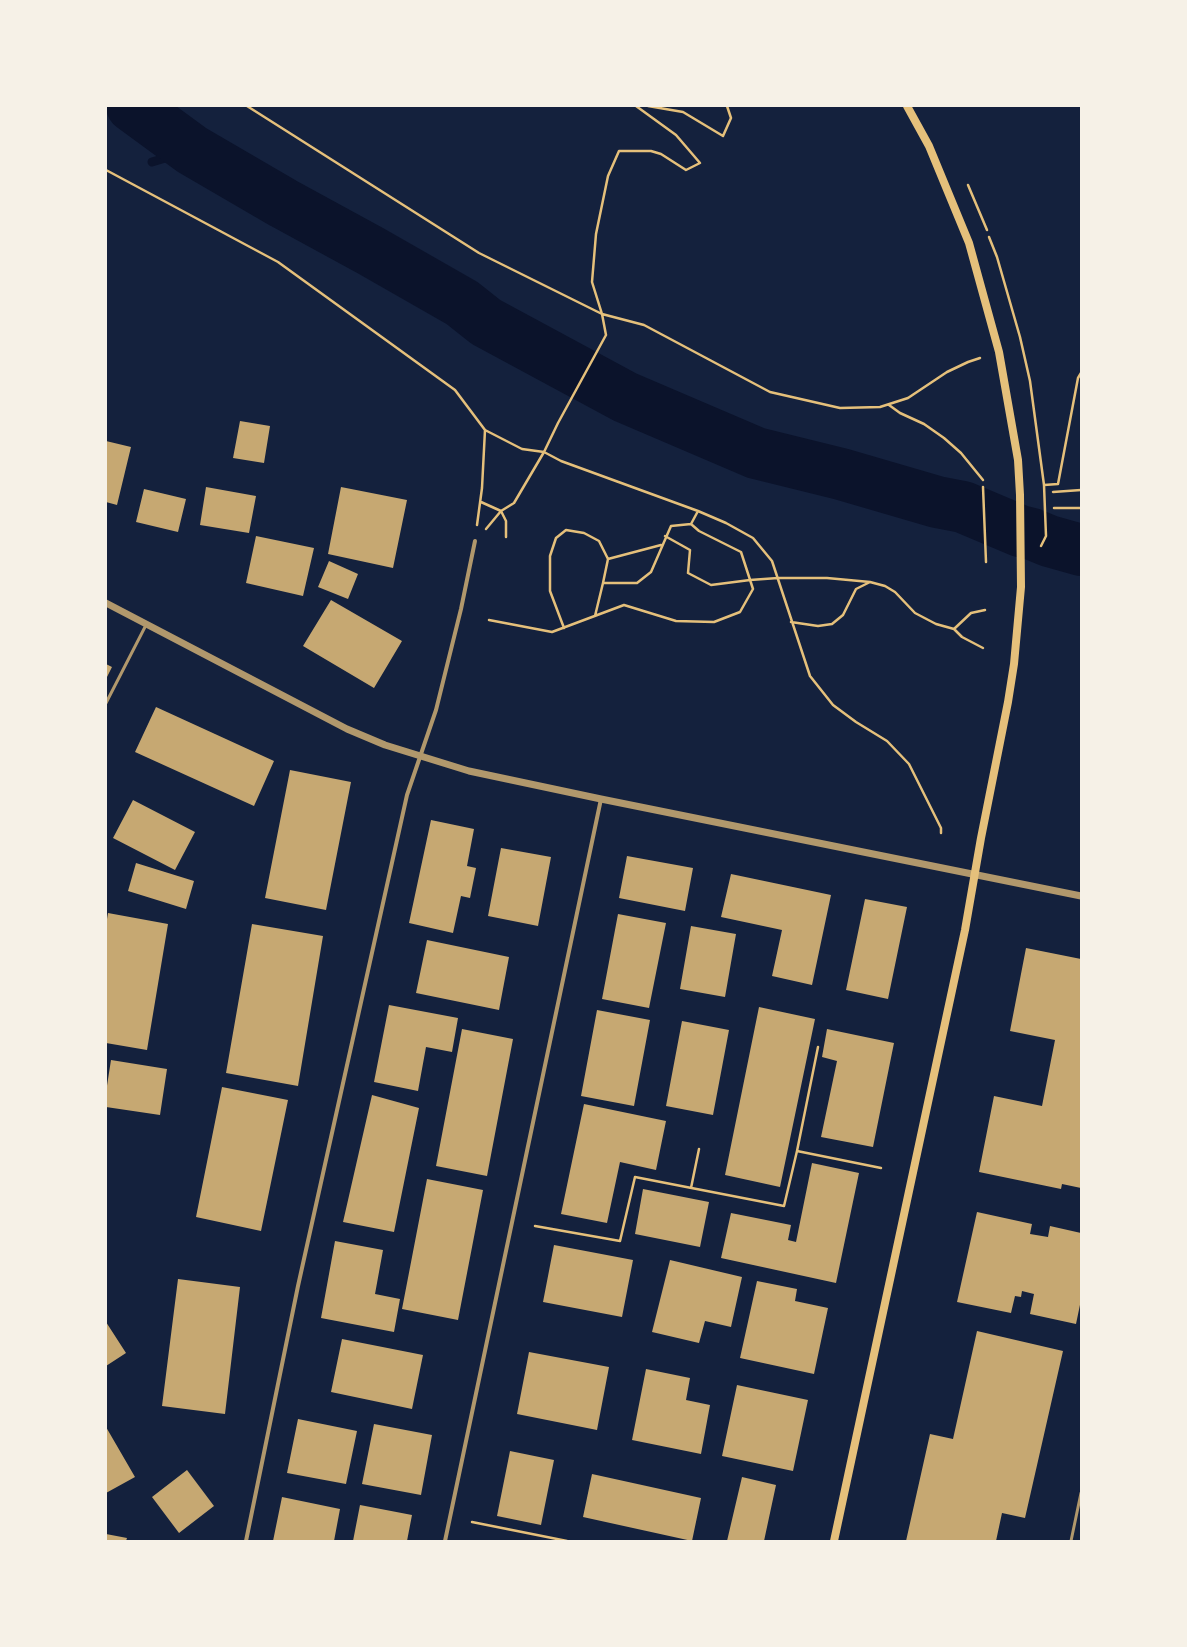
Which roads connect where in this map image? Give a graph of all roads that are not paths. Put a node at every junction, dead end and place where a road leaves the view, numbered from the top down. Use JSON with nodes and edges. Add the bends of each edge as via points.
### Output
{"nodes":[{"id":1,"x":907,"y":106,"type":"edge"},
{"id":2,"x":475,"y":541,"type":"road end"},
{"id":3,"x":106,"y":603,"type":"edge"},
{"id":4,"x":146,"y":624,"type":"junction"},
{"id":5,"x":106,"y":703,"type":"edge"},
{"id":6,"x":420,"y":756,"type":"junction"},
{"id":7,"x":601,"y":799,"type":"junction"},
{"id":8,"x":975,"y":875,"type":"junction"},
{"id":9,"x":1081,"y":896,"type":"edge"},
{"id":10,"x":1081,"y":1493,"type":"edge"},
{"id":11,"x":246,"y":1541,"type":"edge"},
{"id":12,"x":445,"y":1541,"type":"edge"},
{"id":13,"x":834,"y":1541,"type":"edge"},
{"id":14,"x":1071,"y":1541,"type":"edge"}],
"edges":[{"from":1,"to":8,"type":"main road","via":[[929,146],[969,243],[999,352],[1018,460],[1021,587],[1014,664]]},
{"from":2,"to":6,"type":"street","via":[[436,710]]},
{"from":3,"to":4,"type":"street"},
{"from":4,"to":5,"type":"lane"},
{"from":4,"to":6,"type":"street","via":[[347,729]]},
{"from":6,"to":7,"type":"street","via":[[469,771]]},
{"from":6,"to":11,"type":"street","via":[[407,796],[298,1286]]},
{"from":7,"to":8,"type":"street"},
{"from":7,"to":12,"type":"street"},
{"from":8,"to":9,"type":"street"},
{"from":8,"to":13,"type":"main road"},
{"from":10,"to":14,"type":"lane"}]}
